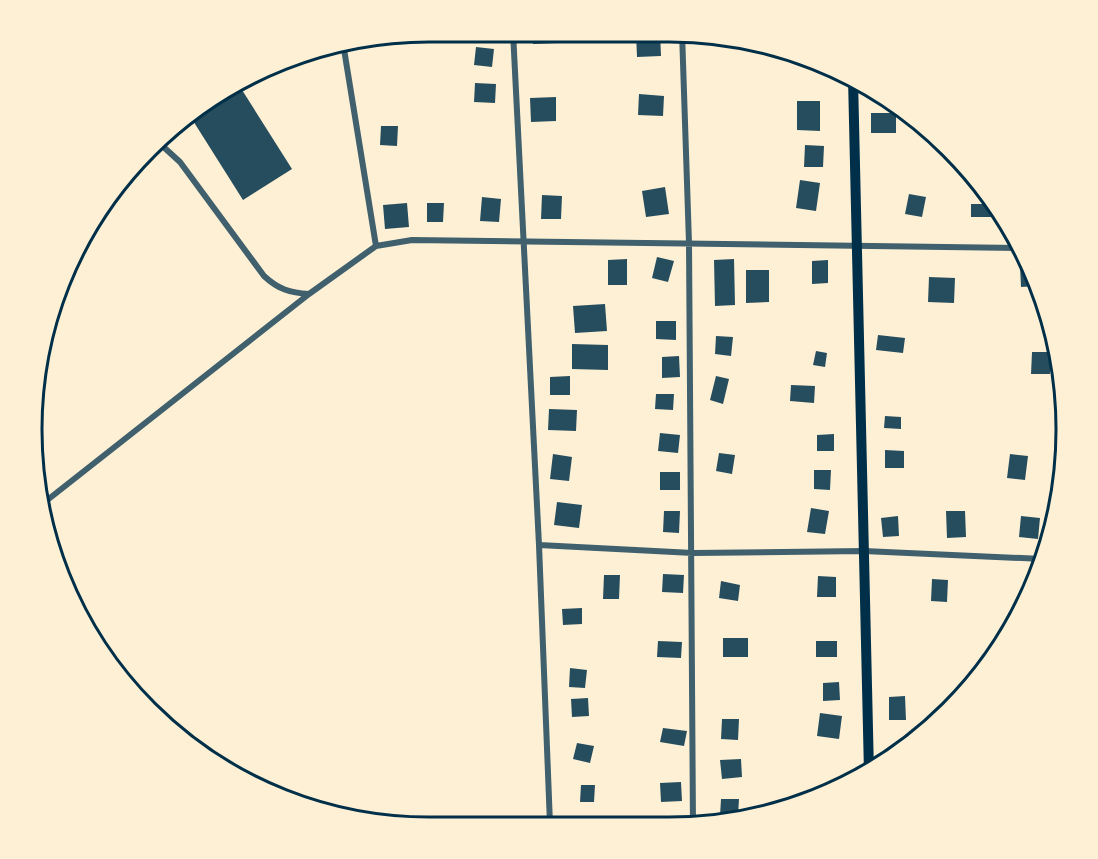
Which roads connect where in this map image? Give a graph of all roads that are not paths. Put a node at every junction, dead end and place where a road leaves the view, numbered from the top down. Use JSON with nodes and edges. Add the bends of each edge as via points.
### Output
{"nodes":[{"id":1,"x":513,"y":42,"type":"edge"},
{"id":2,"x":682,"y":43,"type":"edge"},
{"id":3,"x":344,"y":51,"type":"edge"},
{"id":4,"x":853,"y":89,"type":"edge"},
{"id":5,"x":164,"y":147,"type":"edge"},
{"id":6,"x":523,"y":240,"type":"junction"},
{"id":7,"x":689,"y":243,"type":"junction"},
{"id":8,"x":376,"y":246,"type":"junction"},
{"id":9,"x":856,"y":246,"type":"junction"},
{"id":10,"x":1010,"y":248,"type":"edge"},
{"id":11,"x":309,"y":294,"type":"junction"},
{"id":12,"x":48,"y":499,"type":"edge"},
{"id":13,"x":539,"y":545,"type":"junction"},
{"id":14,"x":864,"y":551,"type":"junction"},
{"id":15,"x":693,"y":553,"type":"junction"},
{"id":16,"x":1033,"y":559,"type":"edge"},
{"id":17,"x":869,"y":761,"type":"edge"},
{"id":18,"x":693,"y":816,"type":"edge"},
{"id":19,"x":550,"y":817,"type":"edge"}],
"edges":[{"from":1,"to":6,"type":"street"},
{"from":2,"to":7,"type":"street"},
{"from":3,"to":8,"type":"street"},
{"from":4,"to":9,"type":"main road"},
{"from":5,"to":11,"type":"street","via":[[180,162],[264,276],[291,293]]},
{"from":6,"to":7,"type":"street"},
{"from":6,"to":8,"type":"street","via":[[412,240]]},
{"from":6,"to":13,"type":"street"},
{"from":7,"to":9,"type":"street"},
{"from":7,"to":15,"type":"street"},
{"from":8,"to":11,"type":"street"},
{"from":9,"to":10,"type":"street"},
{"from":9,"to":14,"type":"main road"},
{"from":11,"to":12,"type":"street"},
{"from":13,"to":15,"type":"street"},
{"from":13,"to":19,"type":"street"},
{"from":14,"to":15,"type":"street"},
{"from":14,"to":16,"type":"street"},
{"from":14,"to":17,"type":"main road"},
{"from":15,"to":18,"type":"street"}]}
